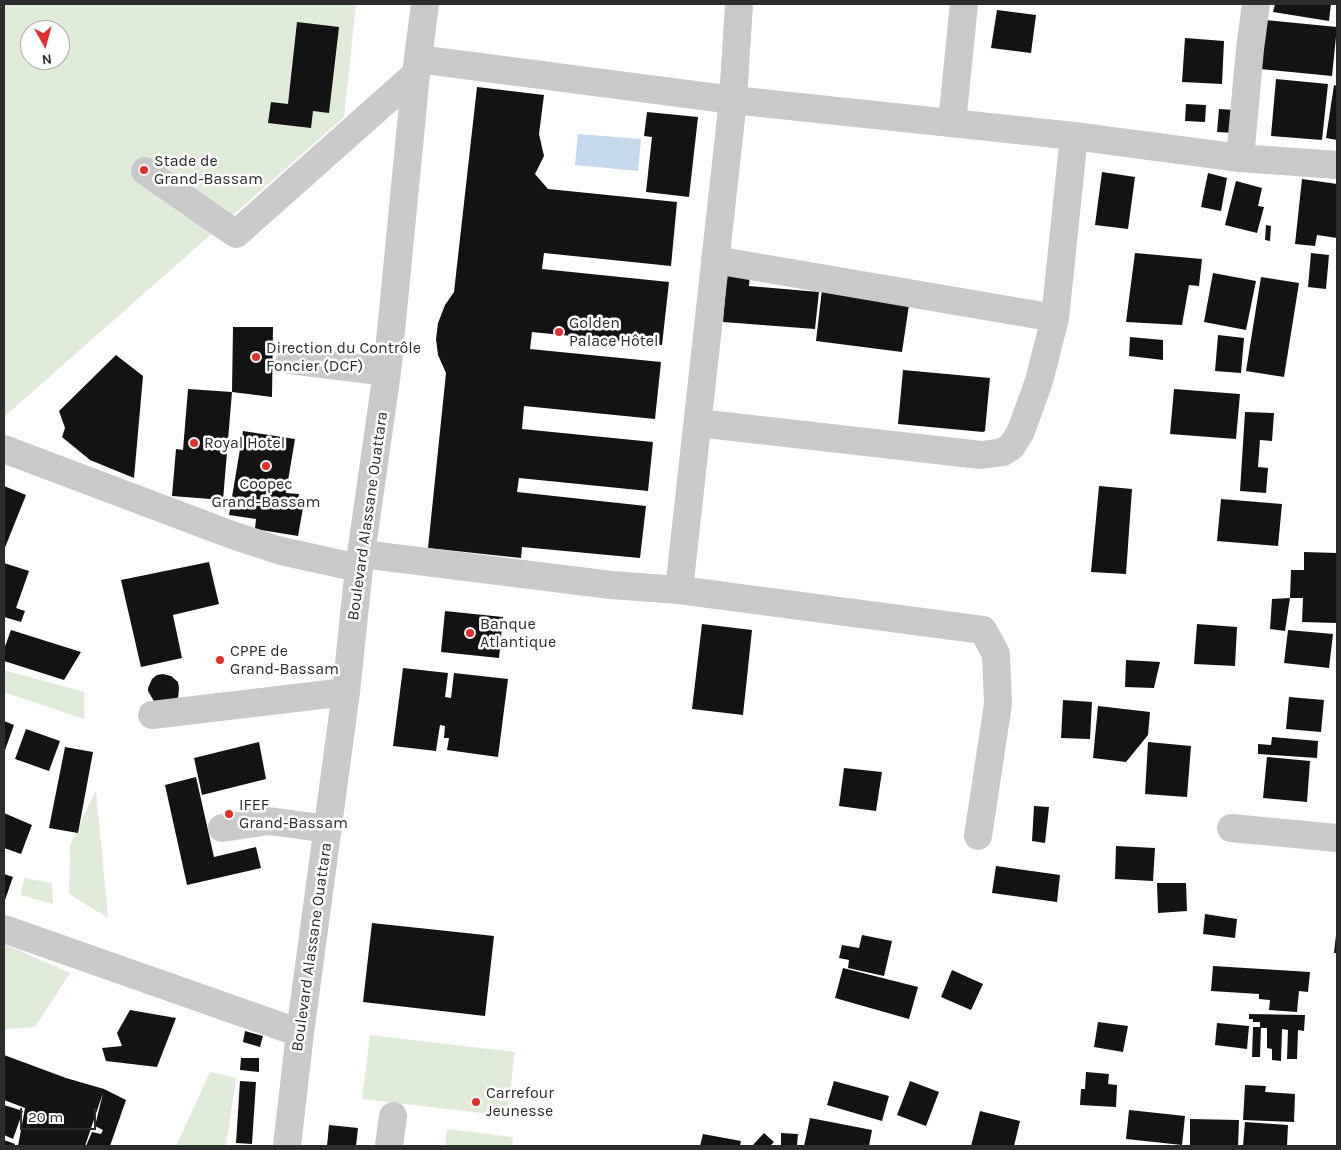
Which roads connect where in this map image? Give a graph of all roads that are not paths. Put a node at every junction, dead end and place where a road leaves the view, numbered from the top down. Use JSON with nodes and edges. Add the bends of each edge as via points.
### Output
{"nodes":[{"id":1,"x":425,"y":4,"type":"edge"},
{"id":2,"x":739,"y":4,"type":"edge"},
{"id":3,"x":964,"y":4,"type":"edge"},
{"id":4,"x":1256,"y":4,"type":"edge"},
{"id":5,"x":417,"y":67,"type":"junction"},
{"id":6,"x":733,"y":100,"type":"junction"},
{"id":7,"x":952,"y":123,"type":"junction"},
{"id":8,"x":1074,"y":136,"type":"junction"},
{"id":9,"x":1240,"y":158,"type":"junction"},
{"id":10,"x":1337,"y":165,"type":"edge"},
{"id":11,"x":145,"y":171,"type":"dead end"},
{"id":12,"x":715,"y":260,"type":"junction"},
{"id":13,"x":1055,"y":318,"type":"junction"},
{"id":14,"x":290,"y":360,"type":"dead end"},
{"id":15,"x":387,"y":372,"type":"junction"},
{"id":16,"x":698,"y":424,"type":"junction"},
{"id":17,"x":4,"y":449,"type":"edge"},
{"id":18,"x":360,"y":561,"type":"junction"},
{"id":19,"x":679,"y":590,"type":"junction"},
{"id":20,"x":346,"y":692,"type":"junction"},
{"id":21,"x":152,"y":715,"type":"dead end"},
{"id":22,"x":222,"y":828,"type":"dead end"},
{"id":23,"x":328,"y":828,"type":"junction"},
{"id":24,"x":1231,"y":828,"type":"dead end"},
{"id":25,"x":978,"y":836,"type":"dead end"},
{"id":26,"x":1337,"y":838,"type":"edge"},
{"id":27,"x":4,"y":929,"type":"edge"},
{"id":28,"x":300,"y":1033,"type":"junction"},
{"id":29,"x":393,"y":1116,"type":"dead end"},
{"id":30,"x":287,"y":1146,"type":"edge"},
{"id":31,"x":389,"y":1146,"type":"edge"}],
"edges":[{"from":1,"to":5,"type":"street","name":"Boulevard Alassane Ouattara"},
{"from":2,"to":6,"type":"street"},
{"from":3,"to":7,"type":"street"},
{"from":4,"to":9,"type":"street"},
{"from":5,"to":6,"type":"street"},
{"from":5,"to":11,"type":"street","via":[[236,234]]},
{"from":5,"to":15,"type":"street","name":"Boulevard Alassane Ouattara"},
{"from":6,"to":7,"type":"street"},
{"from":6,"to":12,"type":"street"},
{"from":7,"to":8,"type":"street"},
{"from":8,"to":9,"type":"street"},
{"from":8,"to":13,"type":"street"},
{"from":9,"to":10,"type":"street"},
{"from":12,"to":13,"type":"street"},
{"from":12,"to":16,"type":"street"},
{"from":13,"to":16,"type":"street","via":[[1039,381],[1021,431],[1012,446],[1003,452],[981,455]]},
{"from":14,"to":15,"type":"street"},
{"from":15,"to":18,"type":"street","name":"Boulevard Alassane Ouattara"},
{"from":16,"to":19,"type":"street"},
{"from":17,"to":18,"type":"street","via":[[281,551]]},
{"from":18,"to":19,"type":"street"},
{"from":18,"to":20,"type":"street","name":"Boulevard Alassane Ouattara"},
{"from":19,"to":25,"type":"street","via":[[983,630],[996,654],[998,704]]},
{"from":20,"to":21,"type":"street"},
{"from":20,"to":23,"type":"street","name":"Boulevard Alassane Ouattara"},
{"from":22,"to":23,"type":"street","via":[[269,821]]},
{"from":23,"to":28,"type":"street","name":"Boulevard Alassane Ouattara"},
{"from":24,"to":26,"type":"street"},
{"from":27,"to":28,"type":"street"},
{"from":28,"to":30,"type":"street","name":"Boulevard Alassane Ouattara"},
{"from":29,"to":31,"type":"street"}]}
